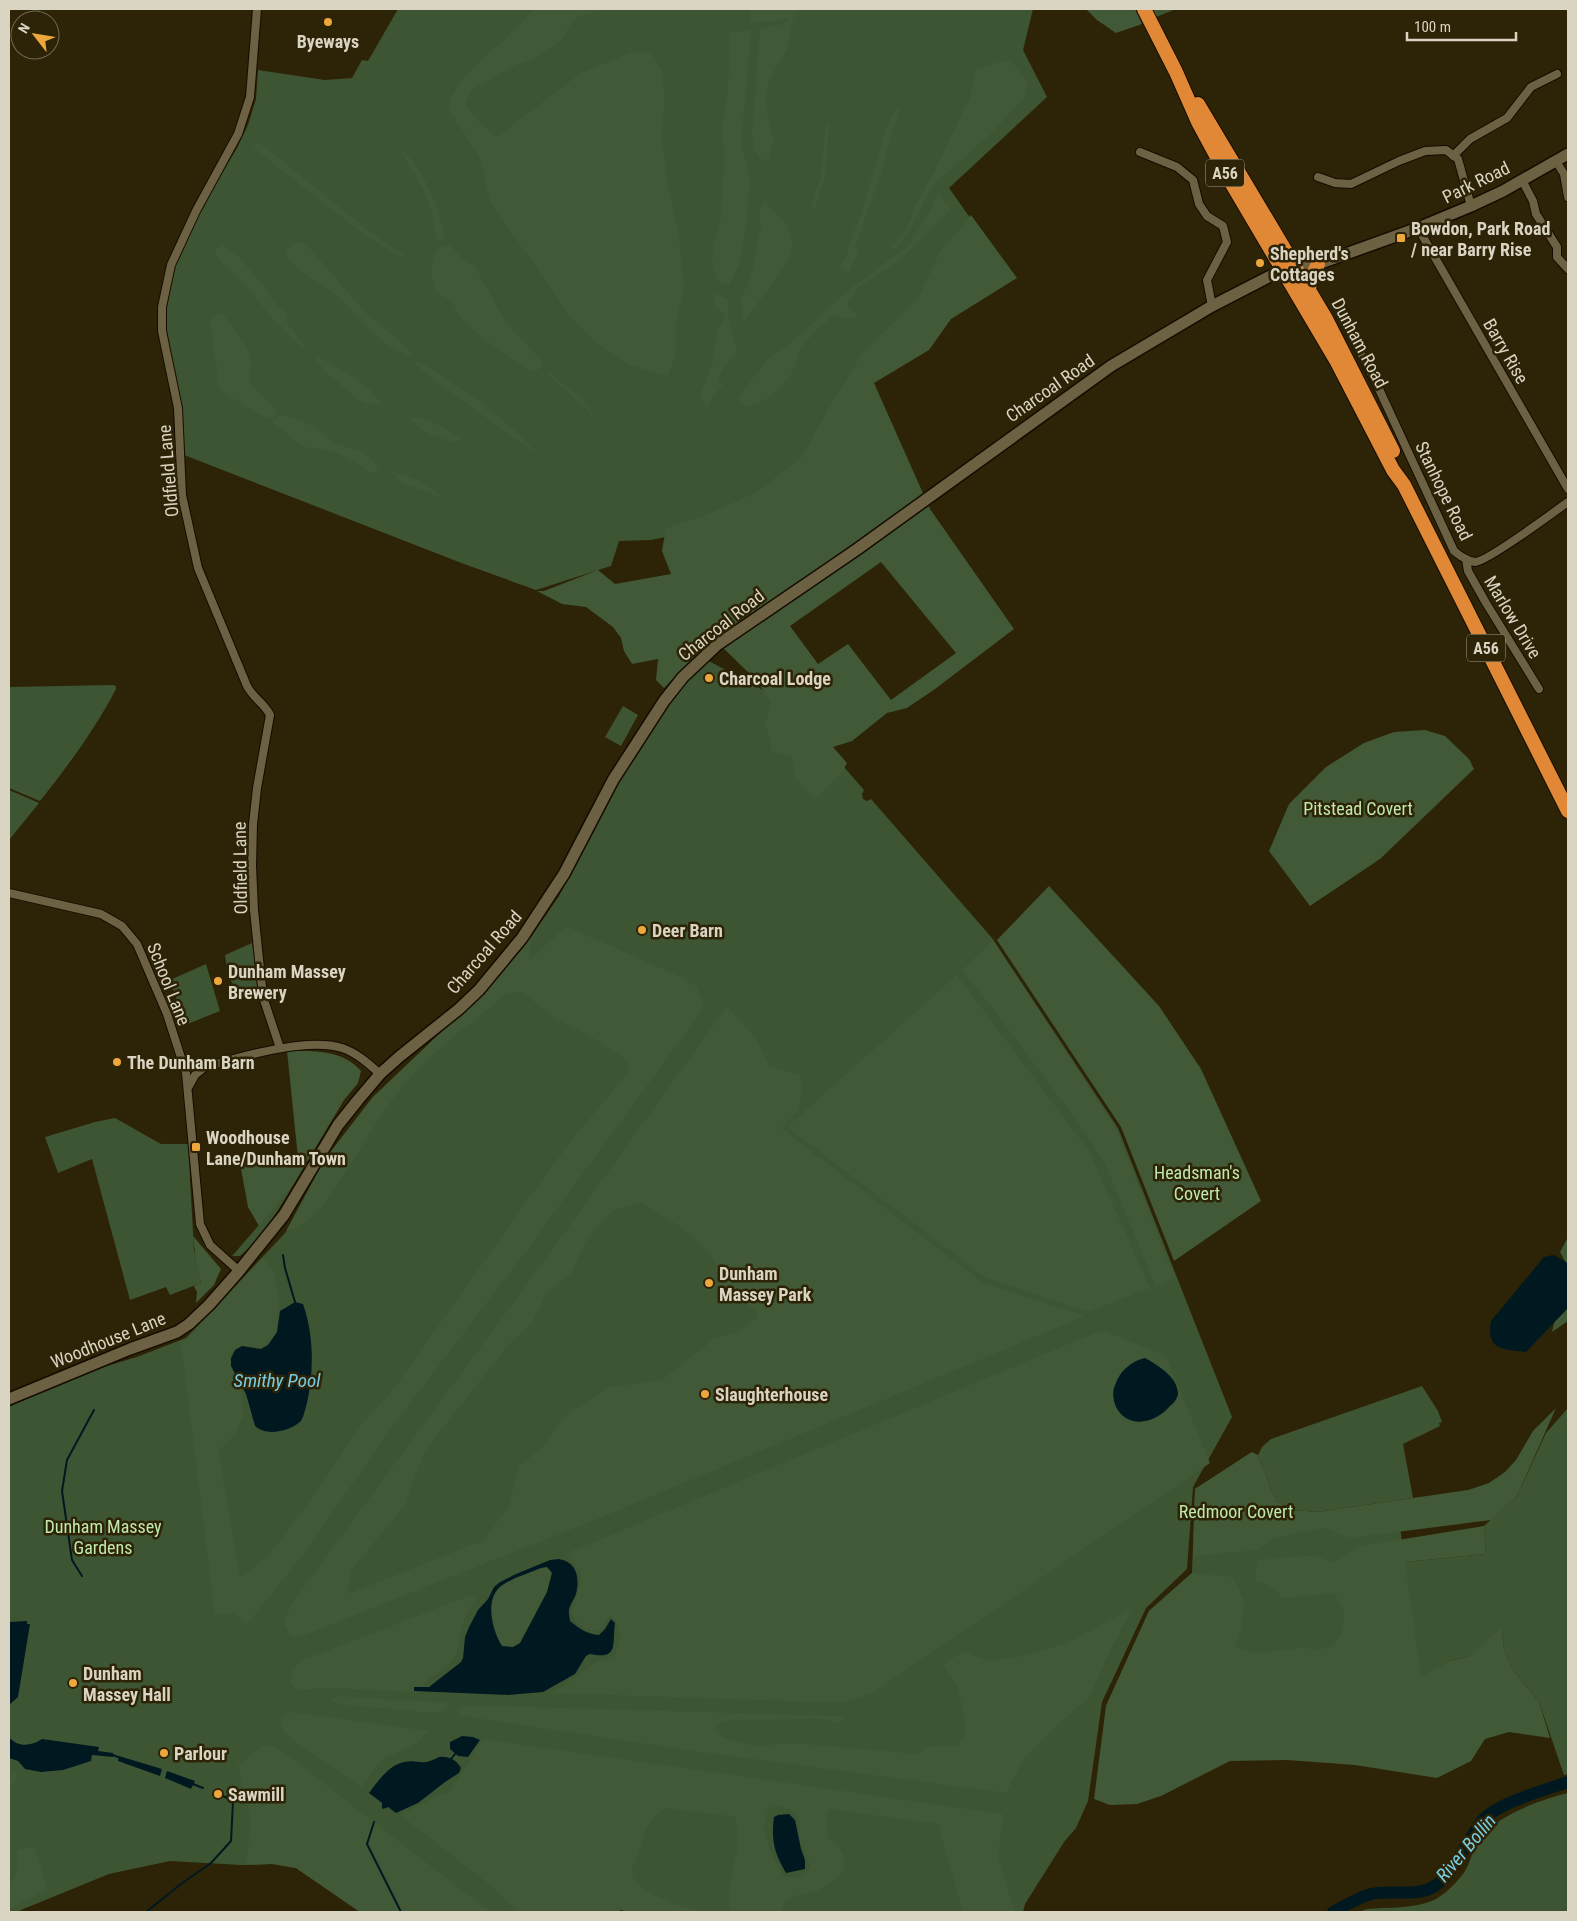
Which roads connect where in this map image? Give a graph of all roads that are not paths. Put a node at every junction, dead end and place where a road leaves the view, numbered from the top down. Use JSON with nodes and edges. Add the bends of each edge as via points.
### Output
{"nodes":[{"id":1,"x":257,"y":9,"type":"edge"},
{"id":2,"x":1144,"y":9,"type":"edge"},
{"id":3,"x":1176,"y":72,"type":"junction"},
{"id":4,"x":1557,"y":74,"type":"dead end"},
{"id":5,"x":1140,"y":152,"type":"dead end"},
{"id":6,"x":1568,"y":154,"type":"edge"},
{"id":7,"x":1453,"y":156,"type":"junction"},
{"id":8,"x":1556,"y":161,"type":"junction"},
{"id":9,"x":1318,"y":177,"type":"dead end"},
{"id":10,"x":1522,"y":180,"type":"junction"},
{"id":11,"x":1568,"y":197,"type":"edge"},
{"id":12,"x":1471,"y":206,"type":"junction"},
{"id":13,"x":1418,"y":228,"type":"junction"},
{"id":14,"x":1276,"y":236,"type":"junction"},
{"id":15,"x":1318,"y":264,"type":"junction"},
{"id":16,"x":1298,"y":269,"type":"junction"},
{"id":17,"x":1568,"y":269,"type":"edge"},
{"id":18,"x":1282,"y":270,"type":"junction"},
{"id":19,"x":1309,"y":289,"type":"junction"},
{"id":20,"x":1212,"y":306,"type":"junction"},
{"id":21,"x":1306,"y":308,"type":"junction"},
{"id":22,"x":1346,"y":324,"type":"dead end"},
{"id":23,"x":1404,"y":485,"type":"junction"},
{"id":24,"x":1568,"y":489,"type":"edge"},
{"id":25,"x":1568,"y":502,"type":"edge"},
{"id":26,"x":1466,"y":558,"type":"junction"},
{"id":27,"x":1539,"y":689,"type":"dead end"},
{"id":28,"x":1568,"y":811,"type":"edge"},
{"id":29,"x":9,"y":893,"type":"edge"},
{"id":30,"x":280,"y":1048,"type":"junction"},
{"id":31,"x":182,"y":1059,"type":"junction"},
{"id":32,"x":205,"y":1067,"type":"junction"},
{"id":33,"x":380,"y":1074,"type":"junction"},
{"id":34,"x":188,"y":1086,"type":"junction"},
{"id":35,"x":239,"y":1271,"type":"junction"},
{"id":36,"x":9,"y":1399,"type":"edge"}],
"edges":[{"from":1,"to":30,"type":"street","name":"Oldfield Lane","via":[[250,97],[238,134],[171,265],[162,307],[162,331],[178,408],[182,495],[198,568],[247,686],[270,715],[257,788],[252,866],[264,1000]]},
{"from":2,"to":3,"type":"highway","name":"Dunham Road","number":"A56"},
{"from":3,"to":14,"type":"highway","name":"Dunham Road","number":"A56"},
{"from":3,"to":18,"type":"highway","name":"Dunham Road","number":"A56","via":[[1198,122]]},
{"from":4,"to":7,"type":"street","via":[[1531,87],[1507,118],[1470,139]]},
{"from":5,"to":20,"type":"street","via":[[1177,167],[1193,180],[1199,204],[1207,216],[1223,226],[1227,242],[1207,280]]},
{"from":6,"to":8,"type":"main road","name":"Park Road"},
{"from":7,"to":9,"type":"street","via":[[1446,150],[1426,151],[1351,184]]},
{"from":7,"to":12,"type":"street","via":[[1458,159]]},
{"from":8,"to":10,"type":"main road","name":"Park Road"},
{"from":8,"to":11,"type":"street","via":[[1564,174]]},
{"from":10,"to":12,"type":"main road","name":"Park Road"},
{"from":10,"to":17,"type":"street","via":[[1536,214],[1557,247],[1557,257]]},
{"from":12,"to":13,"type":"main road","name":"Park Road"},
{"from":13,"to":15,"type":"main road","name":"Park Road"},
{"from":13,"to":24,"type":"street","name":"Barry Rise"},
{"from":14,"to":16,"type":"highway","name":"Dunham Road","number":"A56"},
{"from":14,"to":18,"type":"highway","via":[[1275,242],[1284,262]]},
{"from":15,"to":16,"type":"main road","name":"Park Road"},
{"from":15,"to":19,"type":"highway"},
{"from":16,"to":18,"type":"main road","name":"Park Road"},
{"from":16,"to":19,"type":"highway","name":"Dunham Road","number":"A56"},
{"from":16,"to":21,"type":"highway","via":[[1295,280],[1306,298]]},
{"from":18,"to":20,"type":"main road","name":"Charcoal Road"},
{"from":18,"to":21,"type":"highway","name":"Dunham Road","number":"A56"},
{"from":19,"to":23,"type":"highway","name":"Dunham Road","number":"A56","via":[[1400,464]]},
{"from":20,"to":33,"type":"main road","name":"Charcoal Road","via":[[1111,366],[856,550],[717,645],[691,668],[664,701],[628,755],[564,874],[522,938],[479,990]]},
{"from":21,"to":23,"type":"highway","name":"Dunham Road","number":"A56"},
{"from":22,"to":26,"type":"street","name":"Stanhope Road","via":[[1454,551]]},
{"from":23,"to":28,"type":"highway","name":"Dunham Road","number":"A56"},
{"from":25,"to":26,"type":"street","name":"Stanhope Road","via":[[1481,560],[1475,562]]},
{"from":26,"to":27,"type":"street","name":"Marlow Drive","via":[[1468,572]]},
{"from":29,"to":31,"type":"street","name":"School Lane","via":[[101,914],[122,926],[143,955]]},
{"from":30,"to":32,"type":"street"},
{"from":30,"to":33,"type":"street","via":[[324,1045],[342,1048]]},
{"from":31,"to":32,"type":"street"},
{"from":31,"to":34,"type":"street","name":"School Lane"},
{"from":32,"to":34,"type":"street"},
{"from":33,"to":35,"type":"main road","name":"Charcoal Road","via":[[338,1125],[284,1215]]},
{"from":34,"to":35,"type":"street","via":[[200,1224],[210,1245]]},
{"from":35,"to":36,"type":"main road","name":"Woodhouse Lane","via":[[209,1306],[177,1332],[130,1348]]}]}
